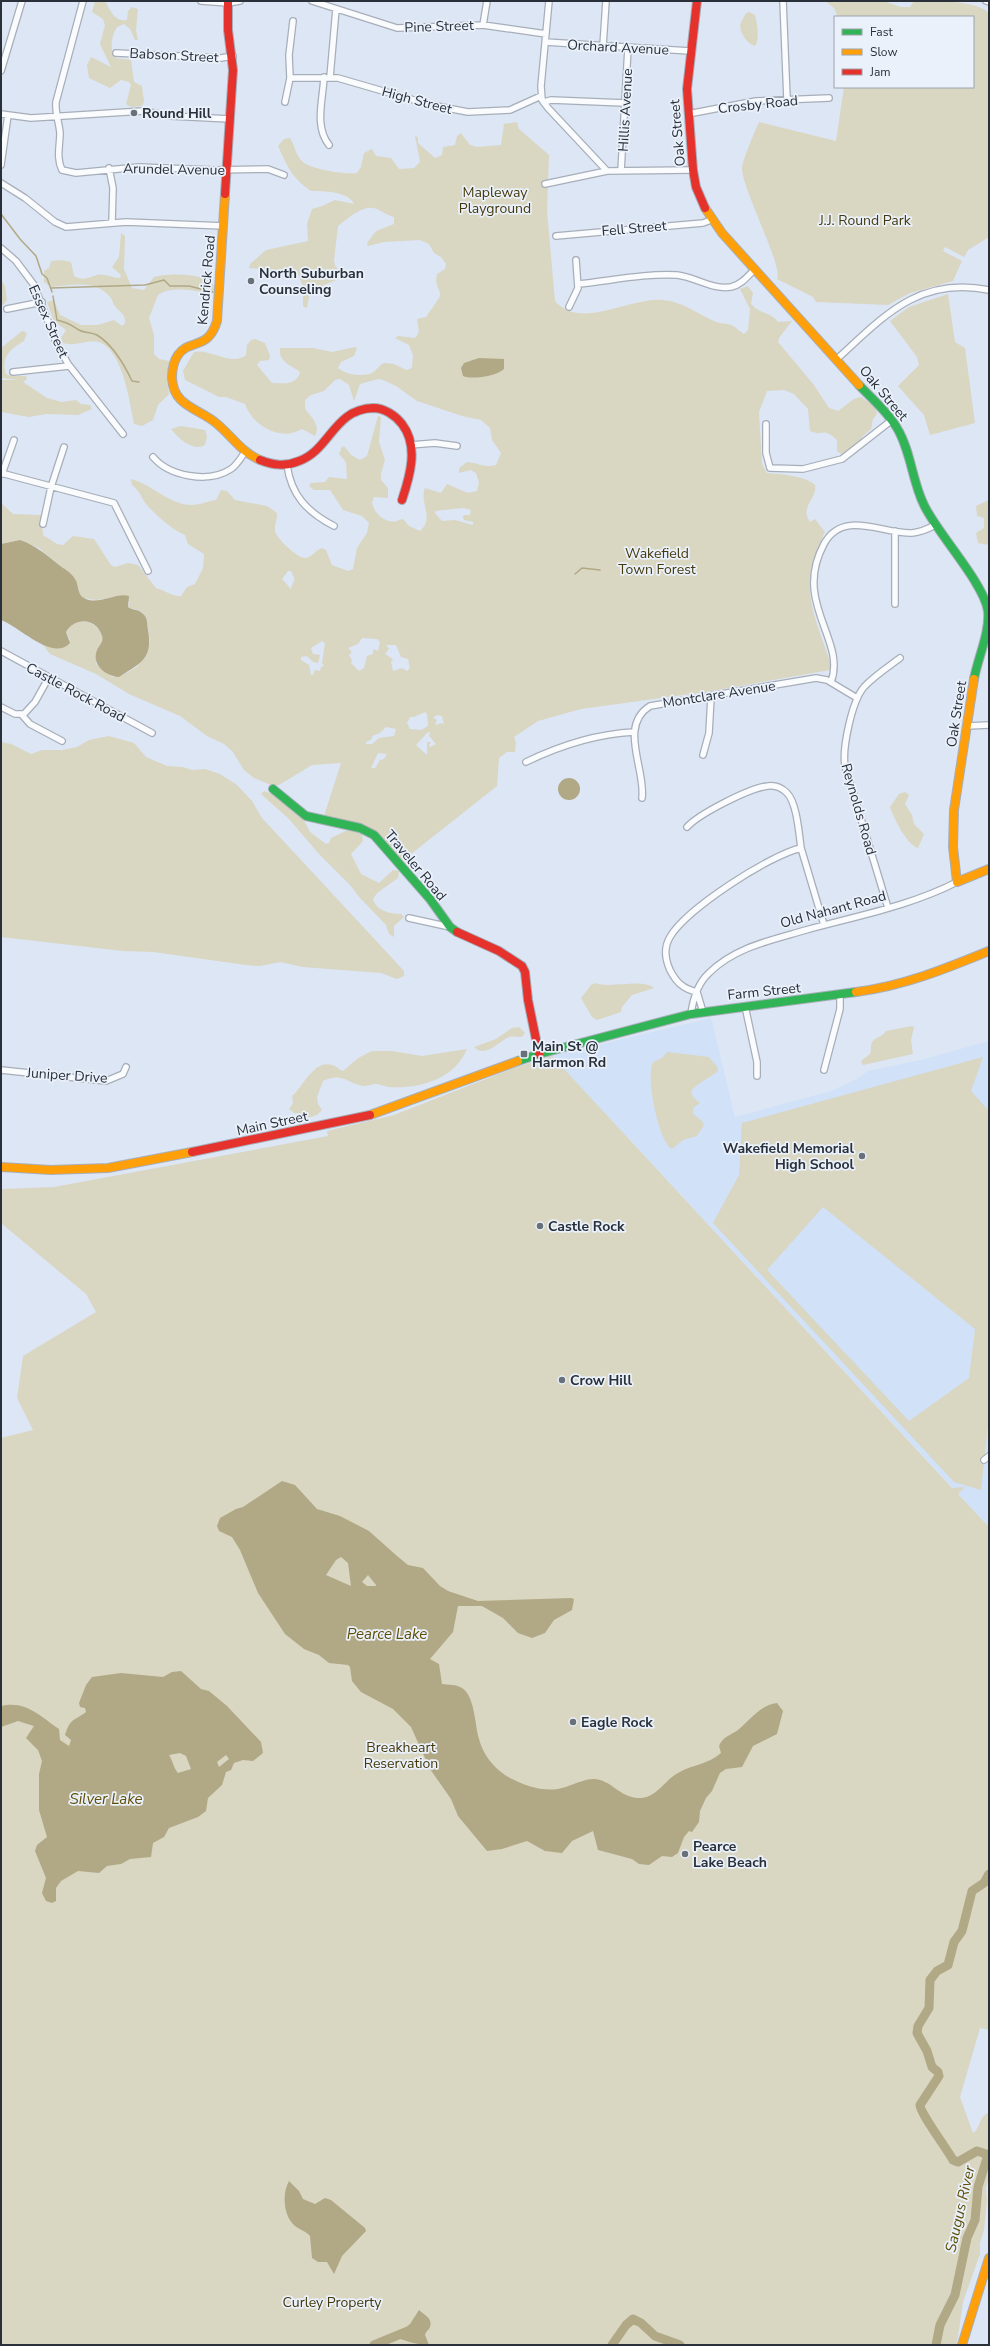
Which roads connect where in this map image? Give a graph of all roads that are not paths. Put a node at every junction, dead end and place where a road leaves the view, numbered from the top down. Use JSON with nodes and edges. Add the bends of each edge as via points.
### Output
{"nodes":[{"id":1,"x":22,"y":1,"type":"edge"},
{"id":2,"x":83,"y":1,"type":"edge"},
{"id":3,"x":201,"y":1,"type":"edge"},
{"id":4,"x":240,"y":1,"type":"edge"},
{"id":5,"x":312,"y":1,"type":"edge"},
{"id":6,"x":486,"y":1,"type":"edge"},
{"id":7,"x":549,"y":1,"type":"edge"},
{"id":8,"x":606,"y":1,"type":"edge"},
{"id":9,"x":697,"y":1,"type":"edge"},
{"id":10,"x":783,"y":1,"type":"edge"},
{"id":11,"x":986,"y":1,"type":"edge"},
{"id":12,"x":989,"y":2,"type":"edge"},
{"id":13,"x":228,"y":3,"type":"junction"},
{"id":14,"x":336,"y":9,"type":"junction"},
{"id":15,"x":293,"y":21,"type":"dead end"},
{"id":16,"x":483,"y":25,"type":"junction"},
{"id":17,"x":546,"y":34,"type":"junction"},
{"id":18,"x":545,"y":42,"type":"junction"},
{"id":19,"x":1,"y":43,"type":"edge"},
{"id":20,"x":8,"y":45,"type":"junction"},
{"id":21,"x":603,"y":46,"type":"junction"},
{"id":22,"x":628,"y":48,"type":"junction"},
{"id":23,"x":690,"y":51,"type":"junction"},
{"id":24,"x":116,"y":53,"type":"dead end"},
{"id":25,"x":233,"y":56,"type":"junction"},
{"id":26,"x":1,"y":71,"type":"edge"},
{"id":27,"x":327,"y":77,"type":"junction"},
{"id":28,"x":290,"y":78,"type":"junction"},
{"id":29,"x":541,"y":96,"type":"junction"},
{"id":30,"x":829,"y":98,"type":"dead end"},
{"id":31,"x":787,"y":99,"type":"junction"},
{"id":32,"x":285,"y":102,"type":"dead end"},
{"id":33,"x":544,"y":102,"type":"junction"},
{"id":34,"x":625,"y":103,"type":"junction"},
{"id":35,"x":1,"y":114,"type":"edge"},
{"id":36,"x":688,"y":114,"type":"junction"},
{"id":37,"x":8,"y":115,"type":"junction"},
{"id":38,"x":56,"y":116,"type":"junction"},
{"id":39,"x":230,"y":119,"type":"junction"},
{"id":40,"x":329,"y":145,"type":"dead end"},
{"id":41,"x":1,"y":165,"type":"edge"},
{"id":42,"x":109,"y":168,"type":"junction"},
{"id":43,"x":227,"y":170,"type":"junction"},
{"id":44,"x":693,"y":170,"type":"junction"},
{"id":45,"x":608,"y":171,"type":"junction"},
{"id":46,"x":621,"y":171,"type":"junction"},
{"id":47,"x":284,"y":175,"type":"dead end"},
{"id":48,"x":1,"y":183,"type":"edge"},
{"id":49,"x":545,"y":184,"type":"dead end"},
{"id":50,"x":712,"y":220,"type":"junction"},
{"id":51,"x":112,"y":223,"type":"junction"},
{"id":52,"x":224,"y":226,"type":"junction"},
{"id":53,"x":556,"y":236,"type":"dead end"},
{"id":54,"x":1,"y":248,"type":"edge"},
{"id":55,"x":576,"y":260,"type":"dead end"},
{"id":56,"x":755,"y":269,"type":"junction"},
{"id":57,"x":578,"y":284,"type":"junction"},
{"id":58,"x":989,"y":290,"type":"edge"},
{"id":59,"x":42,"y":302,"type":"junction"},
{"id":60,"x":569,"y":307,"type":"dead end"},
{"id":61,"x":7,"y":309,"type":"dead end"},
{"id":62,"x":837,"y":359,"type":"junction"},
{"id":63,"x":69,"y":366,"type":"junction"},
{"id":64,"x":13,"y":372,"type":"dead end"},
{"id":65,"x":892,"y":420,"type":"junction"},
{"id":66,"x":766,"y":424,"type":"dead end"},
{"id":67,"x":123,"y":434,"type":"dead end"},
{"id":68,"x":14,"y":440,"type":"dead end"},
{"id":69,"x":410,"y":445,"type":"junction"},
{"id":70,"x":457,"y":446,"type":"dead end"},
{"id":71,"x":64,"y":447,"type":"dead end"},
{"id":72,"x":244,"y":452,"type":"junction"},
{"id":73,"x":153,"y":456,"type":"dead end"},
{"id":74,"x":287,"y":465,"type":"junction"},
{"id":75,"x":2,"y":474,"type":"edge"},
{"id":76,"x":51,"y":487,"type":"junction"},
{"id":77,"x":402,"y":500,"type":"dead end"},
{"id":78,"x":43,"y":524,"type":"dead end"},
{"id":79,"x":936,"y":525,"type":"junction"},
{"id":80,"x":334,"y":526,"type":"dead end"},
{"id":81,"x":895,"y":531,"type":"junction"},
{"id":82,"x":148,"y":571,"type":"dead end"},
{"id":83,"x":895,"y":604,"type":"dead end"},
{"id":84,"x":1,"y":651,"type":"edge"},
{"id":85,"x":900,"y":658,"type":"dead end"},
{"id":86,"x":49,"y":678,"type":"junction"},
{"id":87,"x":831,"y":682,"type":"junction"},
{"id":88,"x":711,"y":697,"type":"junction"},
{"id":89,"x":857,"y":698,"type":"junction"},
{"id":90,"x":1,"y":707,"type":"edge"},
{"id":91,"x":22,"y":715,"type":"junction"},
{"id":92,"x":989,"y":725,"type":"edge"},
{"id":93,"x":967,"y":726,"type":"junction"},
{"id":94,"x":634,"y":732,"type":"junction"},
{"id":95,"x":152,"y":733,"type":"dead end"},
{"id":96,"x":62,"y":742,"type":"dead end"},
{"id":97,"x":703,"y":755,"type":"dead end"},
{"id":98,"x":526,"y":762,"type":"dead end"},
{"id":99,"x":272,"y":789,"type":"dead end"},
{"id":100,"x":642,"y":798,"type":"dead end"},
{"id":101,"x":687,"y":827,"type":"dead end"},
{"id":102,"x":801,"y":848,"type":"junction"},
{"id":103,"x":989,"y":869,"type":"edge"},
{"id":104,"x":957,"y":882,"type":"junction"},
{"id":105,"x":888,"y":908,"type":"junction"},
{"id":106,"x":409,"y":918,"type":"dead end"},
{"id":107,"x":824,"y":925,"type":"junction"},
{"id":108,"x":450,"y":927,"type":"junction"},
{"id":109,"x":989,"y":951,"type":"edge"},
{"id":110,"x":697,"y":992,"type":"junction"},
{"id":111,"x":840,"y":995,"type":"junction"},
{"id":112,"x":745,"y":1006,"type":"junction"},
{"id":113,"x":703,"y":1012,"type":"junction"},
{"id":114,"x":691,"y":1014,"type":"junction"},
{"id":115,"x":539,"y":1054,"type":"junction"},
{"id":116,"x":126,"y":1066,"type":"dead end"},
{"id":117,"x":1,"y":1070,"type":"edge"},
{"id":118,"x":824,"y":1070,"type":"dead end"},
{"id":119,"x":757,"y":1076,"type":"dead end"},
{"id":120,"x":1,"y":1166,"type":"edge"},
{"id":121,"x":989,"y":1456,"type":"edge"},
{"id":122,"x":984,"y":1460,"type":"dead end"},
{"id":123,"x":989,"y":2258,"type":"edge"},
{"id":124,"x":962,"y":2345,"type":"edge"}],
"edges":[{"from":1,"to":20,"type":"street"},
{"from":2,"to":38,"type":"street","via":[[57,96]]},
{"from":3,"to":13,"type":"street"},
{"from":4,"to":13,"type":"street"},
{"from":5,"to":14,"type":"street","name":"Pine Street"},
{"from":6,"to":16,"type":"street"},
{"from":7,"to":17,"type":"street"},
{"from":8,"to":21,"type":"street"},
{"from":9,"to":23,"type":"street","name":"Oak Street"},
{"from":10,"to":31,"type":"street"},
{"from":11,"to":12,"type":"street"},
{"from":13,"to":25,"type":"street","name":"Kendrick Road","via":[[228,30]]},
{"from":14,"to":16,"type":"street","name":"Pine Street","via":[[397,28]]},
{"from":14,"to":27,"type":"street"},
{"from":15,"to":28,"type":"street","via":[[289,55]]},
{"from":16,"to":17,"type":"street","name":"Pine Street"},
{"from":17,"to":18,"type":"street"},
{"from":18,"to":21,"type":"street","name":"Orchard Avenue"},
{"from":18,"to":29,"type":"street"},
{"from":19,"to":20,"type":"street"},
{"from":20,"to":26,"type":"street"},
{"from":21,"to":22,"type":"street","name":"Orchard Avenue"},
{"from":22,"to":23,"type":"street","name":"Orchard Avenue"},
{"from":22,"to":34,"type":"street","name":"Hillis Avenue"},
{"from":23,"to":36,"type":"street","name":"Oak Street"},
{"from":24,"to":25,"type":"street","name":"Babson Street","via":[[221,58]]},
{"from":25,"to":39,"type":"street","name":"Kendrick Road"},
{"from":27,"to":28,"type":"street","name":"High Street"},
{"from":27,"to":29,"type":"street","name":"High Street","via":[[431,105],[468,112],[510,110]]},
{"from":27,"to":40,"type":"street","via":[[320,128],[323,138]]},
{"from":28,"to":32,"type":"street"},
{"from":29,"to":33,"type":"street"},
{"from":30,"to":31,"type":"street","name":"Crosby Road"},
{"from":31,"to":36,"type":"street","name":"Crosby Road","via":[[749,102]]},
{"from":33,"to":34,"type":"street","via":[[552,100]]},
{"from":33,"to":45,"type":"street"},
{"from":34,"to":46,"type":"street","name":"Hillis Avenue"},
{"from":35,"to":37,"type":"street"},
{"from":36,"to":44,"type":"street","name":"Oak Street"},
{"from":37,"to":38,"type":"street","via":[[27,118]]},
{"from":37,"to":41,"type":"street"},
{"from":38,"to":39,"type":"street","via":[[143,111],[170,116]]},
{"from":38,"to":42,"type":"street","name":"Arundel Avenue","via":[[59,131],[59,164],[63,171],[84,172]]},
{"from":39,"to":43,"type":"street","name":"Kendrick Road"},
{"from":42,"to":43,"type":"street","name":"Arundel Avenue"},
{"from":42,"to":51,"type":"street","via":[[113,188]]},
{"from":43,"to":47,"type":"street","name":"Arundel Avenue","via":[[268,168]]},
{"from":43,"to":52,"type":"street","name":"Kendrick Road"},
{"from":44,"to":46,"type":"street"},
{"from":44,"to":50,"type":"street","name":"Oak Street","via":[[698,194]]},
{"from":45,"to":46,"type":"street"},
{"from":45,"to":49,"type":"street"},
{"from":48,"to":51,"type":"street","via":[[25,198],[54,222],[71,228]]},
{"from":50,"to":53,"type":"street","name":"Fell Street"},
{"from":50,"to":56,"type":"street","name":"Oak Street"},
{"from":51,"to":52,"type":"street"},
{"from":52,"to":72,"type":"street","name":"Kendrick Road","via":[[215,331],[205,342],[180,351],[174,362],[172,379],[176,392],[184,404],[213,420]]},
{"from":54,"to":59,"type":"street","name":"Essex Street","via":[[25,272]]},
{"from":55,"to":57,"type":"street"},
{"from":56,"to":57,"type":"street","via":[[740,283],[727,288],[671,275]]},
{"from":56,"to":62,"type":"street","name":"Oak Street"},
{"from":57,"to":60,"type":"street"},
{"from":58,"to":62,"type":"street","via":[[956,286],[906,301],[885,315]]},
{"from":59,"to":61,"type":"street"},
{"from":59,"to":63,"type":"street","name":"Essex Street","via":[[56,342]]},
{"from":62,"to":65,"type":"street","name":"Oak Street"},
{"from":63,"to":64,"type":"street"},
{"from":63,"to":67,"type":"street","name":"Essex Street"},
{"from":65,"to":66,"type":"street","via":[[845,458],[799,469],[770,468],[766,453]]},
{"from":65,"to":79,"type":"street","name":"Oak Street","via":[[902,437],[920,497]]},
{"from":68,"to":75,"type":"street"},
{"from":69,"to":70,"type":"street","via":[[441,443]]},
{"from":69,"to":74,"type":"street","via":[[403,426],[394,416],[380,409],[360,408],[344,417],[312,454]]},
{"from":69,"to":77,"type":"street","via":[[410,472]]},
{"from":71,"to":76,"type":"street"},
{"from":72,"to":73,"type":"street","via":[[229,470],[207,475],[173,472],[163,467]]},
{"from":72,"to":74,"type":"street","name":"Kendrick Road","via":[[267,462]]},
{"from":74,"to":80,"type":"street","via":[[290,483],[302,503],[316,516]]},
{"from":75,"to":76,"type":"street"},
{"from":76,"to":78,"type":"street"},
{"from":76,"to":82,"type":"street","via":[[115,504]]},
{"from":79,"to":81,"type":"street","via":[[914,533]]},
{"from":79,"to":93,"type":"street","name":"Oak Street","via":[[980,592],[988,610],[988,623],[977,663]]},
{"from":81,"to":83,"type":"street"},
{"from":81,"to":87,"type":"street","via":[[846,525],[830,535],[819,554],[814,569],[813,585],[820,618],[834,661]]},
{"from":84,"to":86,"type":"street","name":"Castle Rock Road"},
{"from":85,"to":89,"type":"street","name":"Reynolds Road","via":[[865,686]]},
{"from":86,"to":91,"type":"street","via":[[35,702]]},
{"from":86,"to":95,"type":"street","name":"Castle Rock Road"},
{"from":87,"to":88,"type":"street","name":"Montclare Avenue","via":[[814,678]]},
{"from":87,"to":89,"type":"street","name":"Montclare Avenue"},
{"from":88,"to":94,"type":"street","name":"Montclare Avenue","via":[[650,706],[638,718]]},
{"from":88,"to":97,"type":"street","via":[[709,733]]},
{"from":89,"to":105,"type":"street","name":"Reynolds Road","via":[[844,749],[844,761]]},
{"from":90,"to":91,"type":"street"},
{"from":91,"to":96,"type":"street","via":[[30,724]]},
{"from":92,"to":93,"type":"street"},
{"from":93,"to":104,"type":"street","name":"Oak Street","via":[[953,823],[953,854]]},
{"from":94,"to":98,"type":"street","via":[[587,738]]},
{"from":94,"to":100,"type":"street","name":"Montclare Avenue","via":[[636,756],[643,785]]},
{"from":99,"to":108,"type":"street","name":"Traveler Road","via":[[306,816],[360,828],[374,835],[430,899]]},
{"from":101,"to":102,"type":"street","via":[[703,813],[764,787],[775,786],[785,791],[792,800]]},
{"from":102,"to":107,"type":"street"},
{"from":102,"to":110,"type":"street","via":[[779,856],[743,876],[692,915],[671,935],[666,954],[670,968],[683,988]]},
{"from":103,"to":104,"type":"street","name":"Old Nahant Road"},
{"from":104,"to":105,"type":"street","name":"Old Nahant Road","via":[[925,897]]},
{"from":105,"to":107,"type":"street","name":"Old Nahant Road"},
{"from":106,"to":108,"type":"street"},
{"from":107,"to":110,"type":"street","name":"Old Nahant Road","via":[[763,942],[738,953],[709,973]]},
{"from":108,"to":115,"type":"street","via":[[463,936],[499,952],[523,968]]},
{"from":109,"to":111,"type":"street","name":"Farm Street","via":[[911,982]]},
{"from":110,"to":113,"type":"street"},
{"from":110,"to":114,"type":"street","name":"Old Nahant Road"},
{"from":111,"to":112,"type":"street","name":"Farm Street"},
{"from":111,"to":118,"type":"street","via":[[840,1009]]},
{"from":112,"to":113,"type":"street","name":"Farm Street"},
{"from":112,"to":119,"type":"street","via":[[757,1062]]},
{"from":113,"to":114,"type":"street","name":"Farm Street"},
{"from":114,"to":115,"type":"street","name":"Farm Street"},
{"from":115,"to":120,"type":"street","name":"Main Street","via":[[372,1114],[294,1132],[108,1168],[51,1170]]},
{"from":116,"to":117,"type":"street","name":"Juniper Drive","via":[[123,1074],[106,1080]]},
{"from":121,"to":122,"type":"street"},
{"from":123,"to":124,"type":"street"}]}
